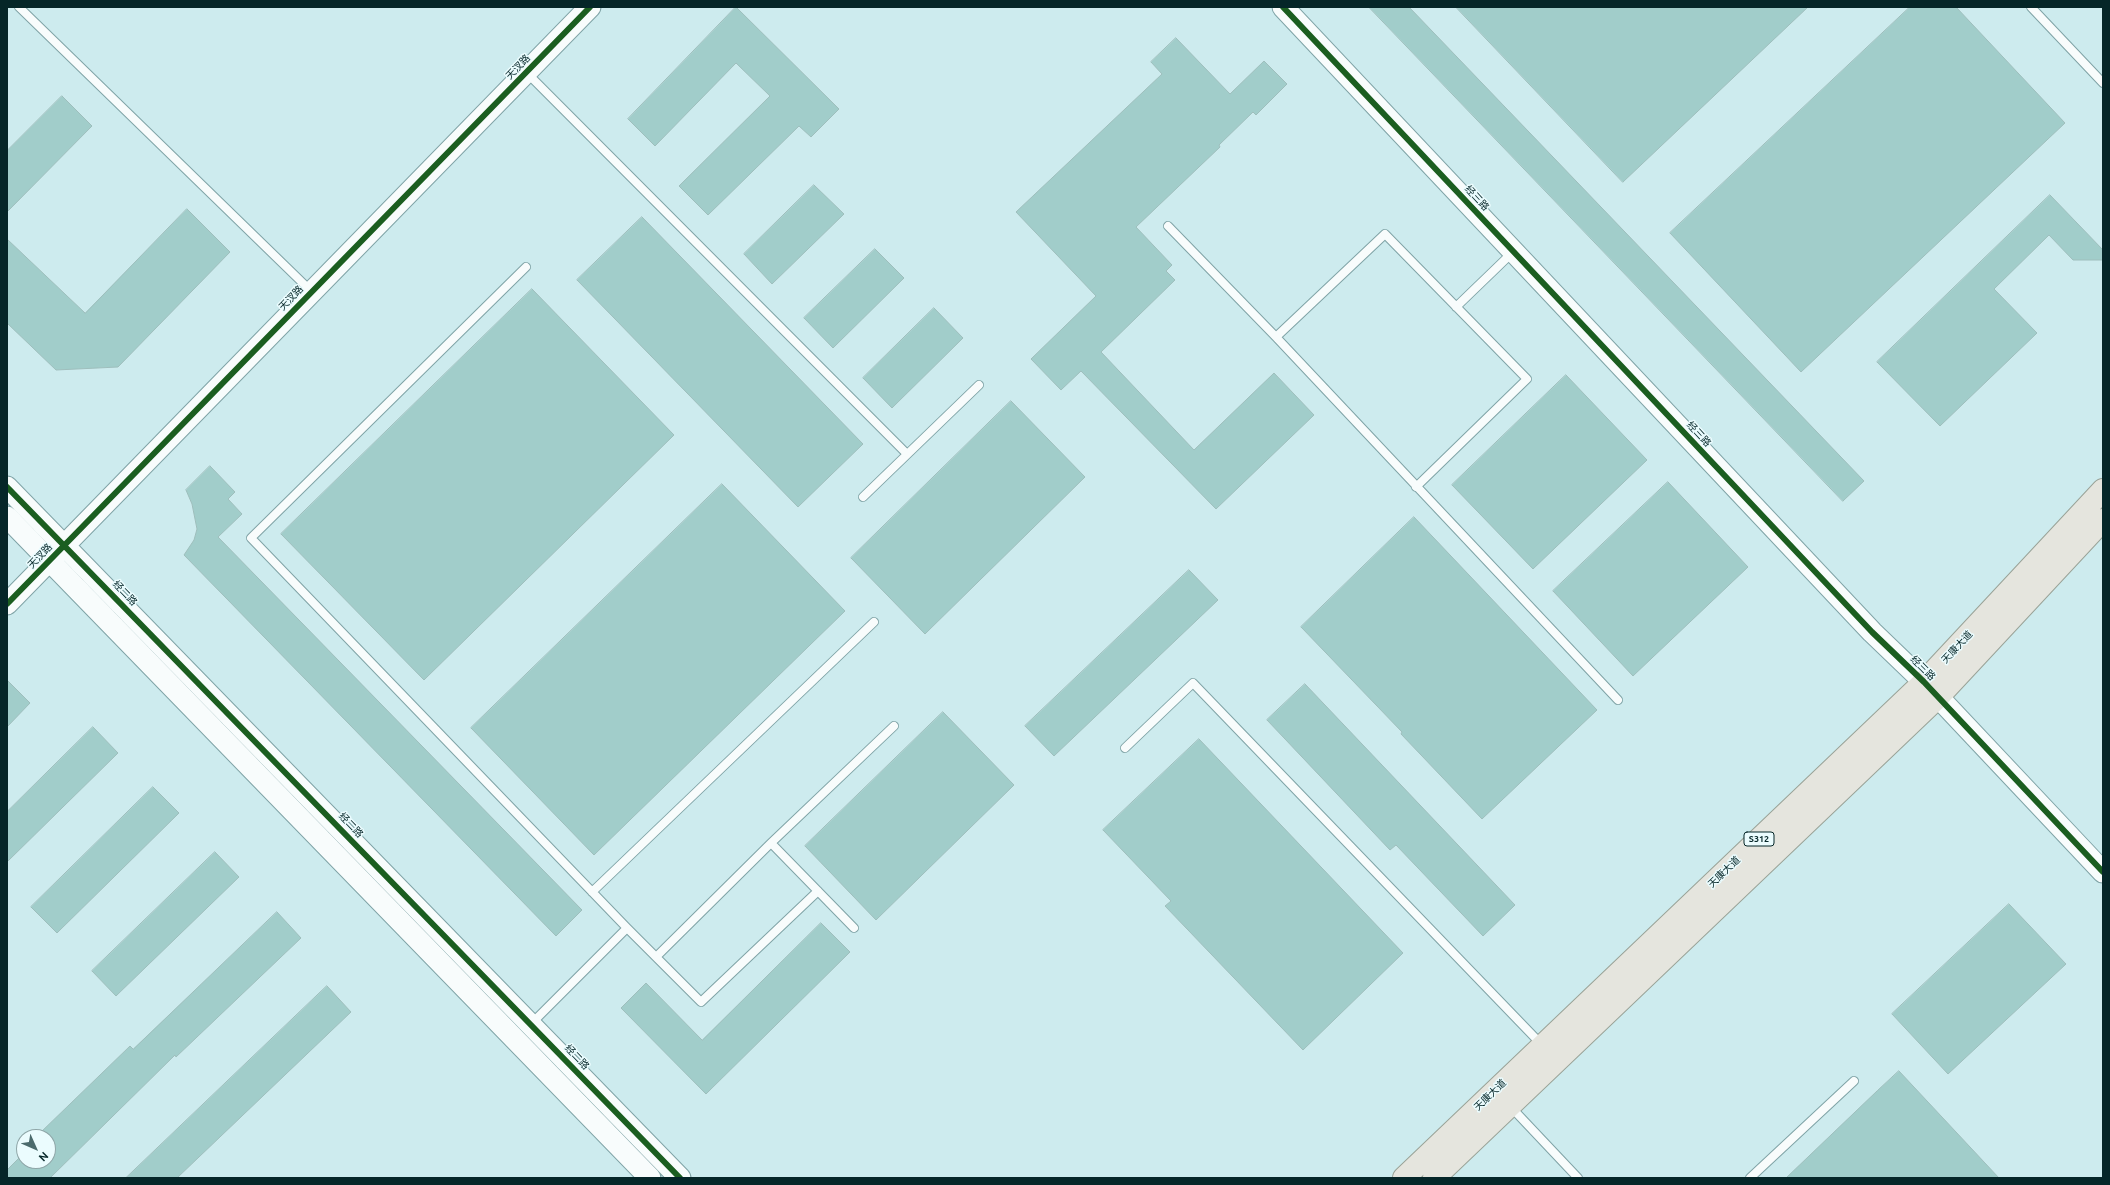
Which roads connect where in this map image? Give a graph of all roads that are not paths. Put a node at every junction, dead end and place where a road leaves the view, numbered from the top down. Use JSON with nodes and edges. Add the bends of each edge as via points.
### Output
{"nodes":[{"id":1,"x":19,"y":7,"type":"edge"},
{"id":2,"x":590,"y":7,"type":"edge"},
{"id":3,"x":1283,"y":7,"type":"edge"},
{"id":4,"x":2031,"y":7,"type":"edge"},
{"id":5,"x":526,"y":72,"type":"junction"},
{"id":6,"x":2103,"y":82,"type":"edge"},
{"id":7,"x":1168,"y":226,"type":"dead end"},
{"id":8,"x":1514,"y":252,"type":"junction"},
{"id":9,"x":526,"y":267,"type":"dead end"},
{"id":10,"x":312,"y":292,"type":"junction"},
{"id":11,"x":1456,"y":307,"type":"junction"},
{"id":12,"x":1276,"y":337,"type":"junction"},
{"id":13,"x":978,"y":385,"type":"dead end"},
{"id":14,"x":907,"y":454,"type":"junction"},
{"id":15,"x":7,"y":487,"type":"edge"},
{"id":16,"x":1416,"y":487,"type":"junction"},
{"id":17,"x":2103,"y":490,"type":"edge"},
{"id":18,"x":863,"y":498,"type":"dead end"},
{"id":19,"x":7,"y":517,"type":"edge"},
{"id":20,"x":2103,"y":520,"type":"edge"},
{"id":21,"x":64,"y":545,"type":"junction"},
{"id":22,"x":49,"y":560,"type":"junction"},
{"id":23,"x":7,"y":604,"type":"edge"},
{"id":24,"x":874,"y":622,"type":"dead end"},
{"id":25,"x":1931,"y":690,"type":"junction"},
{"id":26,"x":1618,"y":700,"type":"dead end"},
{"id":27,"x":894,"y":726,"type":"dead end"},
{"id":28,"x":1125,"y":748,"type":"dead end"},
{"id":29,"x":771,"y":843,"type":"junction"},
{"id":30,"x":2103,"y":872,"type":"edge"},
{"id":31,"x":818,"y":891,"type":"junction"},
{"id":32,"x":592,"y":892,"type":"junction"},
{"id":33,"x":628,"y":928,"type":"junction"},
{"id":34,"x":854,"y":928,"type":"dead end"},
{"id":35,"x":656,"y":958,"type":"junction"},
{"id":36,"x":523,"y":1032,"type":"junction"},
{"id":37,"x":1549,"y":1053,"type":"junction"},
{"id":38,"x":1854,"y":1082,"type":"dead end"},
{"id":39,"x":1502,"y":1098,"type":"junction"},
{"id":40,"x":650,"y":1178,"type":"edge"},
{"id":41,"x":680,"y":1178,"type":"edge"},
{"id":42,"x":1404,"y":1178,"type":"edge"},
{"id":43,"x":1434,"y":1178,"type":"edge"},
{"id":44,"x":1578,"y":1178,"type":"edge"},
{"id":45,"x":1750,"y":1178,"type":"edge"}],
"edges":[{"from":1,"to":10,"type":"lane"},
{"from":2,"to":5,"type":"street","name":"天汊路"},
{"from":3,"to":8,"type":"street","name":"经三路"},
{"from":4,"to":6,"type":"lane"},
{"from":5,"to":10,"type":"street","name":"天汊路"},
{"from":5,"to":14,"type":"lane"},
{"from":7,"to":12,"type":"lane"},
{"from":8,"to":11,"type":"lane"},
{"from":8,"to":25,"type":"street","name":"经三路","via":[[1872,632]]},
{"from":9,"to":32,"type":"lane","via":[[252,538]]},
{"from":10,"to":21,"type":"street","name":"天汊路"},
{"from":11,"to":12,"type":"lane","via":[[1384,234]]},
{"from":11,"to":16,"type":"lane","via":[[1527,379]]},
{"from":12,"to":16,"type":"lane"},
{"from":13,"to":14,"type":"lane"},
{"from":14,"to":18,"type":"lane"},
{"from":15,"to":21,"type":"street","name":"经二路"},
{"from":16,"to":26,"type":"lane"},
{"from":17,"to":25,"type":"main road","name":"天康大道","number":"S312"},
{"from":19,"to":22,"type":"street","name":"经二路"},
{"from":20,"to":25,"type":"main road","name":"天康大道","number":"S312"},
{"from":21,"to":22,"type":"street","name":"天汊路"},
{"from":21,"to":36,"type":"street","name":"经二路"},
{"from":22,"to":23,"type":"street","name":"天汊路"},
{"from":22,"to":36,"type":"street","name":"经二路"},
{"from":24,"to":32,"type":"lane"},
{"from":25,"to":30,"type":"street","name":"经三路"},
{"from":25,"to":37,"type":"main road","name":"天康大道","number":"S312"},
{"from":27,"to":29,"type":"lane"},
{"from":28,"to":37,"type":"lane","via":[[1193,683]]},
{"from":29,"to":31,"type":"lane"},
{"from":29,"to":35,"type":"lane"},
{"from":31,"to":34,"type":"lane"},
{"from":31,"to":35,"type":"lane","via":[[701,1002]]},
{"from":32,"to":33,"type":"lane"},
{"from":33,"to":35,"type":"lane"},
{"from":33,"to":36,"type":"lane"},
{"from":36,"to":40,"type":"street","name":"经二路"},
{"from":36,"to":41,"type":"street","name":"经二路"},
{"from":37,"to":39,"type":"main road","name":"天康大道","number":"S312"},
{"from":38,"to":45,"type":"lane"},
{"from":39,"to":42,"type":"main road","name":"天康大道","number":"S312"},
{"from":39,"to":43,"type":"main road","name":"天康大道","number":"S312"},
{"from":39,"to":44,"type":"lane"}]}
